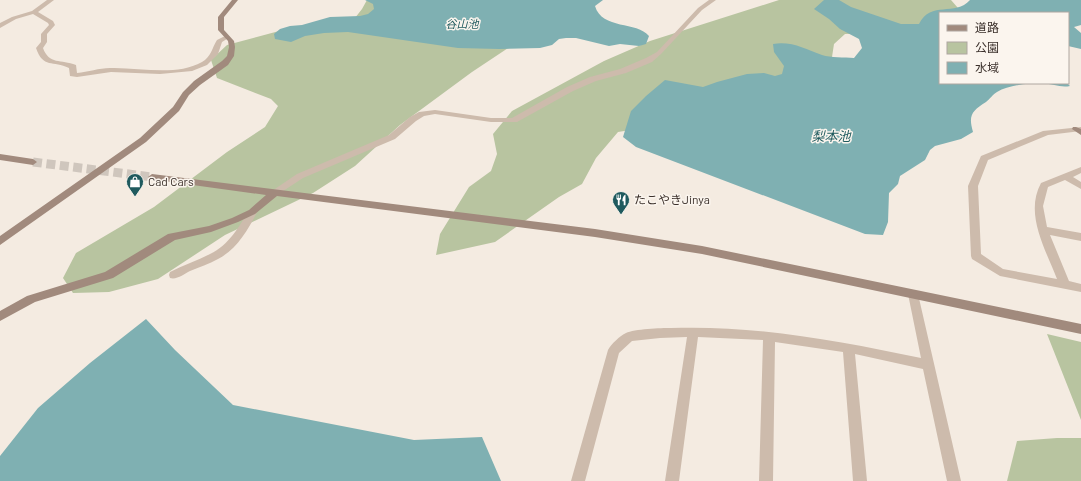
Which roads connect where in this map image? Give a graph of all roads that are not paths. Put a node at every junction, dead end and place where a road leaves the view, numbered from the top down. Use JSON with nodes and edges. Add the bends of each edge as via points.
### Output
{"nodes":[{"id":1,"x":51,"y":0,"type":"edge"},
{"id":2,"x":235,"y":0,"type":"edge"},
{"id":3,"x":712,"y":0,"type":"edge"},
{"id":4,"x":34,"y":12,"type":"junction"},
{"id":5,"x":0,"y":26,"type":"edge"},
{"id":6,"x":228,"y":37,"type":"junction"},
{"id":7,"x":1079,"y":130,"type":"edge"},
{"id":8,"x":0,"y":158,"type":"edge"},
{"id":9,"x":33,"y":162,"type":"tunnel mouth"},
{"id":10,"x":1081,"y":170,"type":"edge"},
{"id":11,"x":1066,"y":176,"type":"junction"},
{"id":12,"x":152,"y":177,"type":"tunnel mouth"},
{"id":13,"x":1081,"y":186,"type":"edge"},
{"id":14,"x":274,"y":193,"type":"junction"},
{"id":15,"x":252,"y":212,"type":"junction"},
{"id":16,"x":1043,"y":230,"type":"junction"},
{"id":17,"x":1081,"y":237,"type":"edge"},
{"id":18,"x":0,"y":241,"type":"edge"},
{"id":19,"x":174,"y":275,"type":"dead end"},
{"id":20,"x":1065,"y":285,"type":"junction"},
{"id":21,"x":1081,"y":288,"type":"edge"},
{"id":22,"x":913,"y":294,"type":"junction"},
{"id":23,"x":0,"y":316,"type":"edge"},
{"id":24,"x":1081,"y":329,"type":"edge"},
{"id":25,"x":694,"y":332,"type":"junction"},
{"id":26,"x":769,"y":336,"type":"junction"},
{"id":27,"x":849,"y":348,"type":"junction"},
{"id":28,"x":929,"y":365,"type":"junction"},
{"id":29,"x":578,"y":481,"type":"edge"},
{"id":30,"x":672,"y":481,"type":"edge"},
{"id":31,"x":766,"y":481,"type":"edge"},
{"id":32,"x":860,"y":481,"type":"edge"},
{"id":33,"x":954,"y":481,"type":"edge"}],
"edges":[{"from":1,"to":4,"type":"street"},
{"from":2,"to":6,"type":"street","via":[[221,17],[221,30]]},
{"from":3,"to":14,"type":"street","via":[[649,60],[581,84],[514,120],[491,120],[435,112],[422,114],[392,137],[300,176]]},
{"from":4,"to":5,"type":"street","via":[[14,18]]},
{"from":4,"to":6,"type":"street","via":[[52,25],[44,34],[44,42],[39,48],[40,54],[47,61],[69,64],[73,67],[73,74],[77,75],[116,70],[148,72],[192,69],[215,55],[219,41]]},
{"from":6,"to":18,"type":"street","via":[[232,47],[225,63],[186,94],[176,109],[154,131]]},
{"from":7,"to":20,"type":"street","via":[[1046,133],[984,158],[973,186],[976,256],[1000,272]]},
{"from":8,"to":9,"type":"street"},
{"from":10,"to":11,"type":"street"},
{"from":11,"to":13,"type":"street"},
{"from":11,"to":16,"type":"street","via":[[1044,185],[1038,206]]},
{"from":12,"to":14,"type":"street"},
{"from":14,"to":15,"type":"street"},
{"from":14,"to":22,"type":"street","via":[[595,233],[702,250]]},
{"from":15,"to":19,"type":"street","via":[[242,231],[226,248],[215,256]]},
{"from":15,"to":23,"type":"street","via":[[211,229],[172,237],[108,275],[31,299]]},
{"from":16,"to":17,"type":"street"},
{"from":16,"to":20,"type":"street"},
{"from":20,"to":21,"type":"street"},
{"from":22,"to":24,"type":"street"},
{"from":22,"to":28,"type":"street"},
{"from":25,"to":26,"type":"street"},
{"from":25,"to":29,"type":"street","via":[[629,337],[614,350]]},
{"from":25,"to":30,"type":"street"},
{"from":26,"to":27,"type":"street"},
{"from":26,"to":31,"type":"street"},
{"from":27,"to":28,"type":"street"},
{"from":27,"to":32,"type":"street"},
{"from":28,"to":33,"type":"street"}]}
